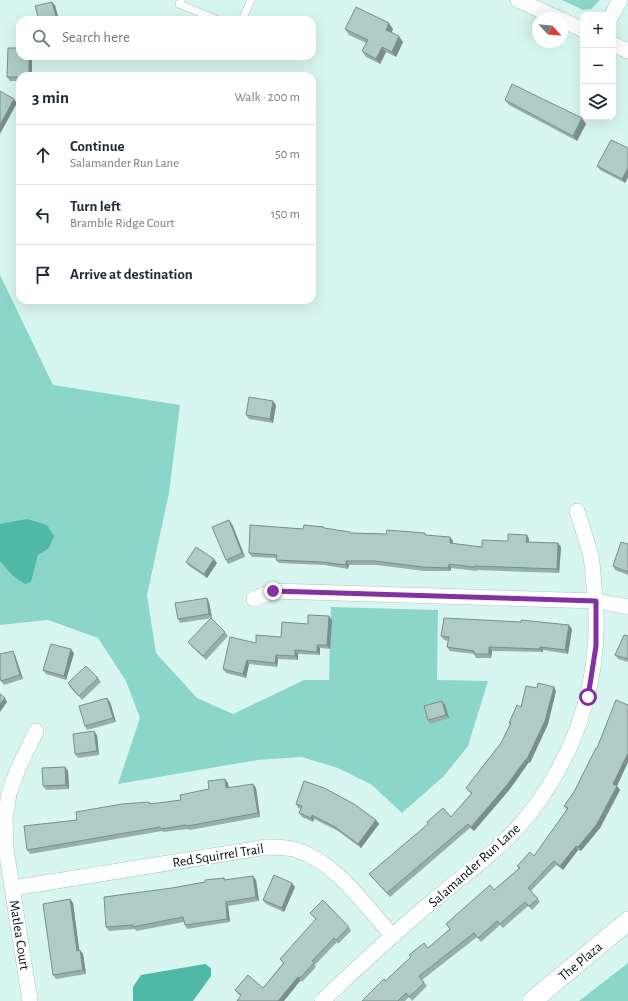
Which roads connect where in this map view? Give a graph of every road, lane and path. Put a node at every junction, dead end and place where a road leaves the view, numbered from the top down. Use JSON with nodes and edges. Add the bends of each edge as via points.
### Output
{"nodes":[{"id":1,"x":181,"y":0,"type":"edge"},
{"id":2,"x":251,"y":0,"type":"edge"},
{"id":3,"x":518,"y":0,"type":"edge"},
{"id":4,"x":620,"y":0,"type":"edge"},
{"id":5,"x":544,"y":12,"type":"edge"},
{"id":6,"x":614,"y":12,"type":"edge"},
{"id":7,"x":208,"y":16,"type":"edge"},
{"id":8,"x":244,"y":16,"type":"edge"},
{"id":9,"x":568,"y":23,"type":"edge"},
{"id":10,"x":580,"y":29,"type":"edge"},
{"id":11,"x":616,"y":45,"type":"edge"},
{"id":12,"x":628,"y":51,"type":"edge"},
{"id":13,"x":577,"y":511,"type":"dead end"},
{"id":14,"x":254,"y":599,"type":"dead end"},
{"id":15,"x":596,"y":601,"type":"junction"},
{"id":16,"x":628,"y":607,"type":"edge"},
{"id":17,"x":36,"y":731,"type":"dead end"},
{"id":18,"x":13,"y":888,"type":"junction"},
{"id":19,"x":628,"y":920,"type":"edge"},
{"id":20,"x":392,"y":935,"type":"junction"},
{"id":21,"x":30,"y":1001,"type":"edge"},
{"id":22,"x":322,"y":1001,"type":"edge"},
{"id":23,"x":532,"y":1001,"type":"edge"}],
"edges":[{"from":1,"to":7,"type":"lane","via":[[179,4]]},
{"from":2,"to":8,"type":"lane"},
{"from":3,"to":5,"type":"street"},
{"from":4,"to":6,"type":"street"},
{"from":9,"to":10,"type":"street"},
{"from":11,"to":12,"type":"street"},
{"from":13,"to":15,"type":"street","name":"Salamander Run Lane","via":[[591,558]]},
{"from":14,"to":15,"type":"street","via":[[273,591]]},
{"from":15,"to":16,"type":"street"},
{"from":15,"to":20,"type":"street","name":"Salamander Run Lane","via":[[596,646],[588,697],[572,744],[553,779],[529,814],[501,844]]},
{"from":17,"to":18,"type":"street","name":"Matlea Court","via":[[11,787],[6,813],[6,848]]},
{"from":18,"to":20,"type":"street","name":"Red Squirrel Trail","via":[[267,847],[297,850],[337,874]]},
{"from":18,"to":21,"type":"street","name":"Matlea Court"},
{"from":19,"to":23,"type":"street","name":"The Plaza"},
{"from":20,"to":22,"type":"street","name":"Salamander Run Lane"}]}
